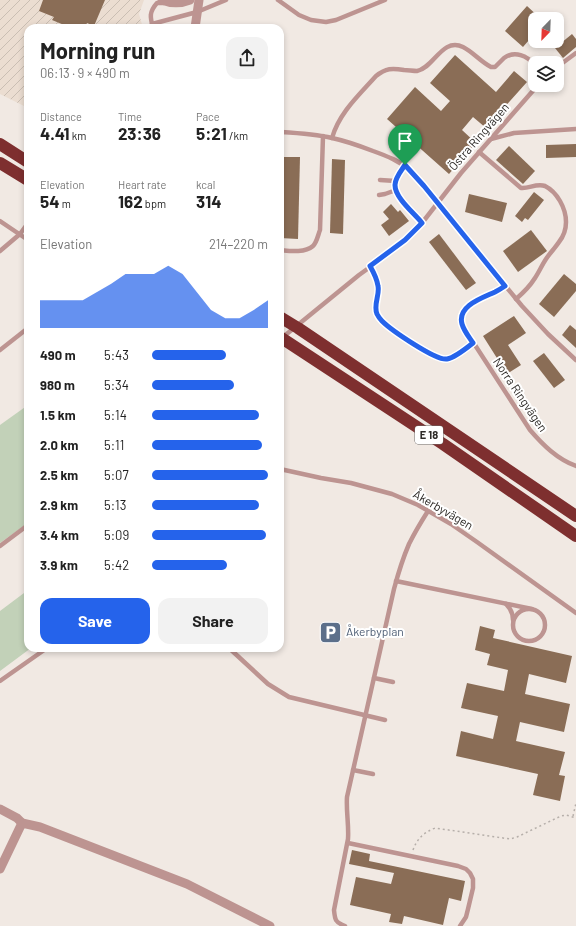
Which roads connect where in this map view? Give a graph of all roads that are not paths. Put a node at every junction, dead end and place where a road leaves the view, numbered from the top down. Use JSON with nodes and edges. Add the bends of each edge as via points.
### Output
{"nodes":[{"id":1,"x":190,"y":0,"type":"edge"},
{"id":2,"x":199,"y":0,"type":"edge"},
{"id":3,"x":226,"y":0,"type":"edge"},
{"id":4,"x":278,"y":0,"type":"edge"},
{"id":5,"x":384,"y":0,"type":"edge"},
{"id":6,"x":166,"y":2,"type":"edge"},
{"id":7,"x":197,"y":12,"type":"junction"},
{"id":8,"x":151,"y":24,"type":"edge"},
{"id":9,"x":158,"y":24,"type":"edge"},
{"id":10,"x":196,"y":24,"type":"edge"},
{"id":11,"x":576,"y":53,"type":"edge"},
{"id":12,"x":528,"y":59,"type":"edge"},
{"id":13,"x":564,"y":62,"type":"edge"},
{"id":14,"x":532,"y":92,"type":"edge"},
{"id":15,"x":576,"y":129,"type":"edge"},
{"id":16,"x":284,"y":132,"type":"edge"},
{"id":17,"x":323,"y":136,"type":"junction"},
{"id":18,"x":332,"y":138,"type":"junction"},
{"id":19,"x":490,"y":140,"type":"junction"},
{"id":20,"x":0,"y":144,"type":"edge"},
{"id":21,"x":479,"y":152,"type":"junction"},
{"id":22,"x":24,"y":159,"type":"edge"},
{"id":23,"x":0,"y":163,"type":"edge"},
{"id":24,"x":405,"y":165,"type":"junction"},
{"id":25,"x":24,"y":178,"type":"edge"},
{"id":26,"x":380,"y":180,"type":"dead end"},
{"id":27,"x":396,"y":181,"type":"junction"},
{"id":28,"x":396,"y":190,"type":"junction"},
{"id":29,"x":379,"y":196,"type":"dead end"},
{"id":30,"x":437,"y":203,"type":"junction"},
{"id":31,"x":0,"y":221,"type":"edge"},
{"id":32,"x":422,"y":223,"type":"junction"},
{"id":33,"x":24,"y":229,"type":"edge"},
{"id":34,"x":20,"y":234,"type":"junction"},
{"id":35,"x":24,"y":237,"type":"edge"},
{"id":36,"x":0,"y":250,"type":"edge"},
{"id":37,"x":284,"y":250,"type":"edge"},
{"id":38,"x":370,"y":266,"type":"junction"},
{"id":39,"x":505,"y":286,"type":"junction"},
{"id":40,"x":516,"y":299,"type":"junction"},
{"id":41,"x":284,"y":320,"type":"edge"},
{"id":42,"x":24,"y":331,"type":"edge"},
{"id":43,"x":284,"y":335,"type":"edge"},
{"id":44,"x":284,"y":341,"type":"edge"},
{"id":45,"x":473,"y":343,"type":"junction"},
{"id":46,"x":0,"y":350,"type":"edge"},
{"id":47,"x":576,"y":360,"type":"edge"},
{"id":48,"x":576,"y":466,"type":"edge"},
{"id":49,"x":284,"y":470,"type":"edge"},
{"id":50,"x":428,"y":511,"type":"junction"},
{"id":51,"x":576,"y":516,"type":"edge"},
{"id":52,"x":24,"y":528,"type":"edge"},
{"id":53,"x":576,"y":536,"type":"edge"},
{"id":54,"x":0,"y":546,"type":"edge"},
{"id":55,"x":396,"y":581,"type":"junction"},
{"id":56,"x":505,"y":603,"type":"junction"},
{"id":57,"x":532,"y":609,"type":"junction"},
{"id":58,"x":576,"y":612,"type":"edge"},
{"id":59,"x":513,"y":622,"type":"junction"},
{"id":60,"x":384,"y":632,"type":"junction"},
{"id":61,"x":402,"y":636,"type":"dead end"},
{"id":62,"x":41,"y":652,"type":"edge"},
{"id":63,"x":233,"y":652,"type":"edge"},
{"id":64,"x":374,"y":678,"type":"junction"},
{"id":65,"x":0,"y":681,"type":"edge"},
{"id":66,"x":393,"y":682,"type":"dead end"},
{"id":67,"x":365,"y":716,"type":"junction"},
{"id":68,"x":384,"y":720,"type":"dead end"},
{"id":69,"x":354,"y":770,"type":"junction"},
{"id":70,"x":373,"y":774,"type":"dead end"},
{"id":71,"x":0,"y":809,"type":"edge"},
{"id":72,"x":22,"y":823,"type":"junction"},
{"id":73,"x":348,"y":843,"type":"junction"},
{"id":74,"x":0,"y":869,"type":"edge"},
{"id":75,"x":270,"y":926,"type":"edge"},
{"id":76,"x":345,"y":926,"type":"edge"},
{"id":77,"x":460,"y":926,"type":"edge"}],
"edges":[{"from":1,"to":6,"type":"street","via":[[181,3]]},
{"from":2,"to":7,"type":"street"},
{"from":3,"to":7,"type":"lane"},
{"from":4,"to":5,"type":"lane","via":[[299,15],[326,22]]},
{"from":6,"to":8,"type":"lane","via":[[157,3],[154,7],[150,19]]},
{"from":7,"to":9,"type":"lane"},
{"from":7,"to":10,"type":"street"},
{"from":11,"to":13,"type":"lane"},
{"from":12,"to":18,"type":"lane","via":[[519,54],[512,54],[495,67],[491,67],[466,48],[452,45],[418,70],[394,68],[382,71],[343,113]]},
{"from":14,"to":19,"type":"lane","name":"Östra Ringvägen"},
{"from":15,"to":19,"type":"lane","via":[[514,132]]},
{"from":16,"to":17,"type":"lane"},
{"from":17,"to":18,"type":"lane"},
{"from":17,"to":37,"type":"lane","via":[[318,237],[313,245],[306,249]]},
{"from":18,"to":24,"type":"lane"},
{"from":19,"to":21,"type":"lane","name":"Östra Ringvägen"},
{"from":20,"to":22,"type":"highway"},
{"from":21,"to":30,"type":"lane","name":"Östra Ringvägen"},
{"from":21,"to":40,"type":"lane","via":[[521,188],[526,189],[538,184],[552,191],[565,212],[566,222],[560,242],[546,258],[535,278]]},
{"from":23,"to":25,"type":"highway"},
{"from":24,"to":27,"type":"lane"},
{"from":24,"to":30,"type":"lane"},
{"from":26,"to":27,"type":"lane"},
{"from":27,"to":28,"type":"lane"},
{"from":28,"to":29,"type":"lane"},
{"from":28,"to":32,"type":"lane"},
{"from":30,"to":32,"type":"lane","name":"Östra Ringvägen"},
{"from":30,"to":39,"type":"lane"},
{"from":31,"to":34,"type":"lane"},
{"from":32,"to":38,"type":"lane","name":"Östra Ringvägen","via":[[405,240]]},
{"from":33,"to":34,"type":"lane"},
{"from":34,"to":35,"type":"lane"},
{"from":34,"to":36,"type":"lane"},
{"from":38,"to":43,"type":"lane","name":"Östra Ringvägen"},
{"from":38,"to":45,"type":"lane","via":[[378,287],[376,313],[389,327],[440,358],[451,358]]},
{"from":39,"to":40,"type":"lane"},
{"from":39,"to":45,"type":"lane","name":"Norra Ringvägen","via":[[475,301],[462,315],[464,328]]},
{"from":40,"to":47,"type":"lane"},
{"from":41,"to":51,"type":"highway","number":"E 18"},
{"from":42,"to":46,"type":"lane"},
{"from":44,"to":53,"type":"highway","number":"E 18","via":[[443,444]]},
{"from":45,"to":48,"type":"lane","name":"Norra Ringvägen","via":[[534,434],[550,451]]},
{"from":49,"to":50,"type":"lane","name":"Åkerbyvägen","via":[[392,494]]},
{"from":50,"to":55,"type":"lane","via":[[409,545]]},
{"from":50,"to":58,"type":"lane","name":"Åkerbyvägen","via":[[451,524]]},
{"from":52,"to":54,"type":"lane"},
{"from":55,"to":56,"type":"lane"},
{"from":55,"to":60,"type":"lane"},
{"from":56,"to":57,"type":"lane"},
{"from":56,"to":59,"type":"lane","via":[[512,612]]},
{"from":57,"to":59,"type":"lane","via":[[522,610]]},
{"from":57,"to":59,"type":"lane","via":[[543,616],[546,624],[543,634],[537,640],[530,642],[519,638]]},
{"from":60,"to":61,"type":"lane"},
{"from":60,"to":64,"type":"lane"},
{"from":62,"to":65,"type":"lane"},
{"from":63,"to":67,"type":"lane","via":[[268,684],[289,697]]},
{"from":64,"to":66,"type":"lane"},
{"from":64,"to":67,"type":"lane"},
{"from":67,"to":68,"type":"lane"},
{"from":67,"to":69,"type":"lane"},
{"from":69,"to":70,"type":"lane"},
{"from":69,"to":73,"type":"lane","via":[[346,806]]},
{"from":71,"to":72,"type":"street"},
{"from":72,"to":74,"type":"street"},
{"from":72,"to":75,"type":"street","via":[[40,827],[187,884]]},
{"from":73,"to":76,"type":"lane","via":[[334,910],[334,919]]},
{"from":73,"to":77,"type":"lane","via":[[466,869],[473,879],[473,888],[466,916]]}]}
